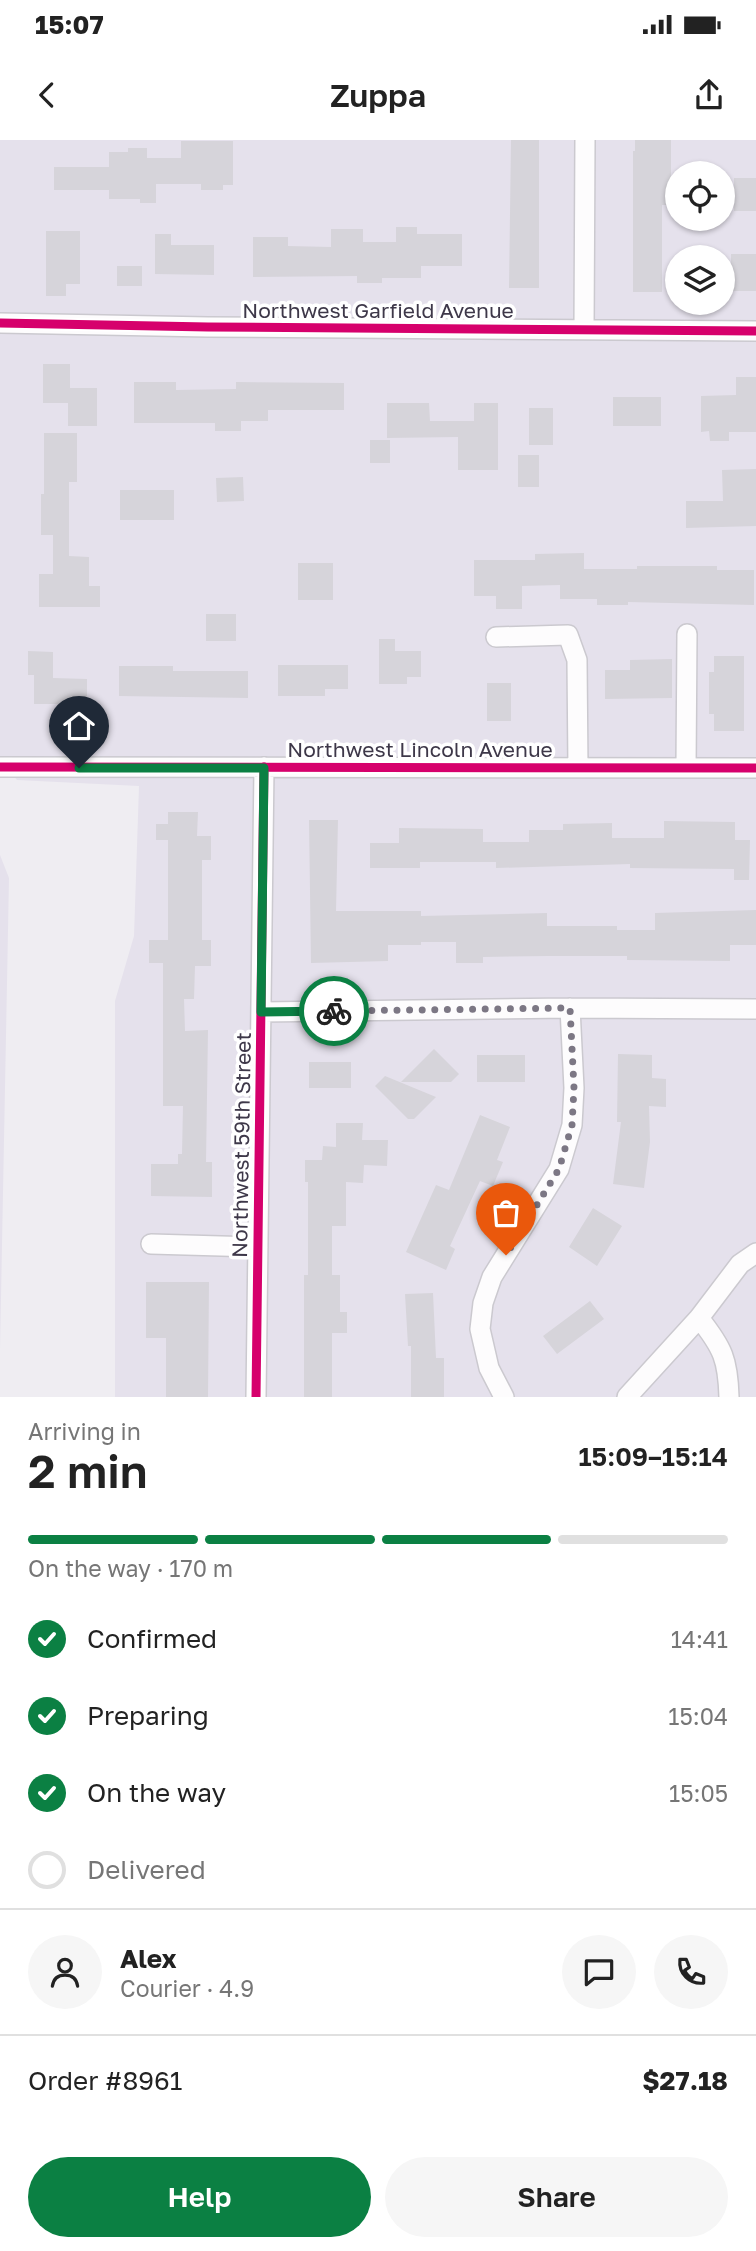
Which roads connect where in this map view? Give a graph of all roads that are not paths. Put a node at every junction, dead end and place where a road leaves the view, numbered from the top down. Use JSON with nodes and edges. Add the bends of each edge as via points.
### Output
{"nodes":[{"id":1,"x":585,"y":140,"type":"edge"},
{"id":2,"x":0,"y":323,"type":"edge"},
{"id":3,"x":584,"y":330,"type":"junction"},
{"id":4,"x":756,"y":331,"type":"edge"},
{"id":5,"x":687,"y":634,"type":"dead end"},
{"id":6,"x":496,"y":638,"type":"dead end"},
{"id":7,"x":0,"y":768,"type":"edge"},
{"id":8,"x":264,"y":768,"type":"junction"},
{"id":9,"x":578,"y":768,"type":"junction"},
{"id":10,"x":686,"y":768,"type":"junction"},
{"id":11,"x":756,"y":768,"type":"edge"},
{"id":12,"x":570,"y":1008,"type":"junction"},
{"id":13,"x":756,"y":1009,"type":"edge"},
{"id":14,"x":261,"y":1012,"type":"junction"},
{"id":15,"x":151,"y":1244,"type":"dead end"},
{"id":16,"x":258,"y":1247,"type":"junction"},
{"id":17,"x":756,"y":1253,"type":"edge"},
{"id":18,"x":699,"y":1318,"type":"junction"},
{"id":19,"x":256,"y":1397,"type":"edge"},
{"id":20,"x":505,"y":1397,"type":"edge"},
{"id":21,"x":626,"y":1397,"type":"edge"},
{"id":22,"x":729,"y":1397,"type":"edge"}],
"edges":[{"from":1,"to":3,"type":"street"},
{"from":2,"to":3,"type":"street","name":"Northwest Garfield Avenue"},
{"from":3,"to":4,"type":"street","name":"Northwest Garfield Avenue"},
{"from":5,"to":10,"type":"street"},
{"from":6,"to":9,"type":"street","via":[[568,635],[577,660]]},
{"from":7,"to":8,"type":"street","name":"Northwest Lincoln Avenue"},
{"from":8,"to":9,"type":"street","name":"Northwest Lincoln Avenue"},
{"from":8,"to":14,"type":"street","name":"Northwest 59th Street"},
{"from":9,"to":10,"type":"street","name":"Northwest Lincoln Avenue"},
{"from":10,"to":11,"type":"street","name":"Northwest Lincoln Avenue"},
{"from":12,"to":13,"type":"street"},
{"from":12,"to":14,"type":"street"},
{"from":12,"to":20,"type":"street","via":[[572,1125],[559,1169],[492,1277],[483,1303],[481,1329],[489,1368]]},
{"from":14,"to":16,"type":"street","name":"Northwest 59th Street"},
{"from":15,"to":16,"type":"street"},
{"from":16,"to":19,"type":"street","name":"Northwest 59th Street"},
{"from":17,"to":18,"type":"street","via":[[740,1264]]},
{"from":18,"to":21,"type":"street"},
{"from":18,"to":22,"type":"street","via":[[717,1340],[728,1367]]}]}
